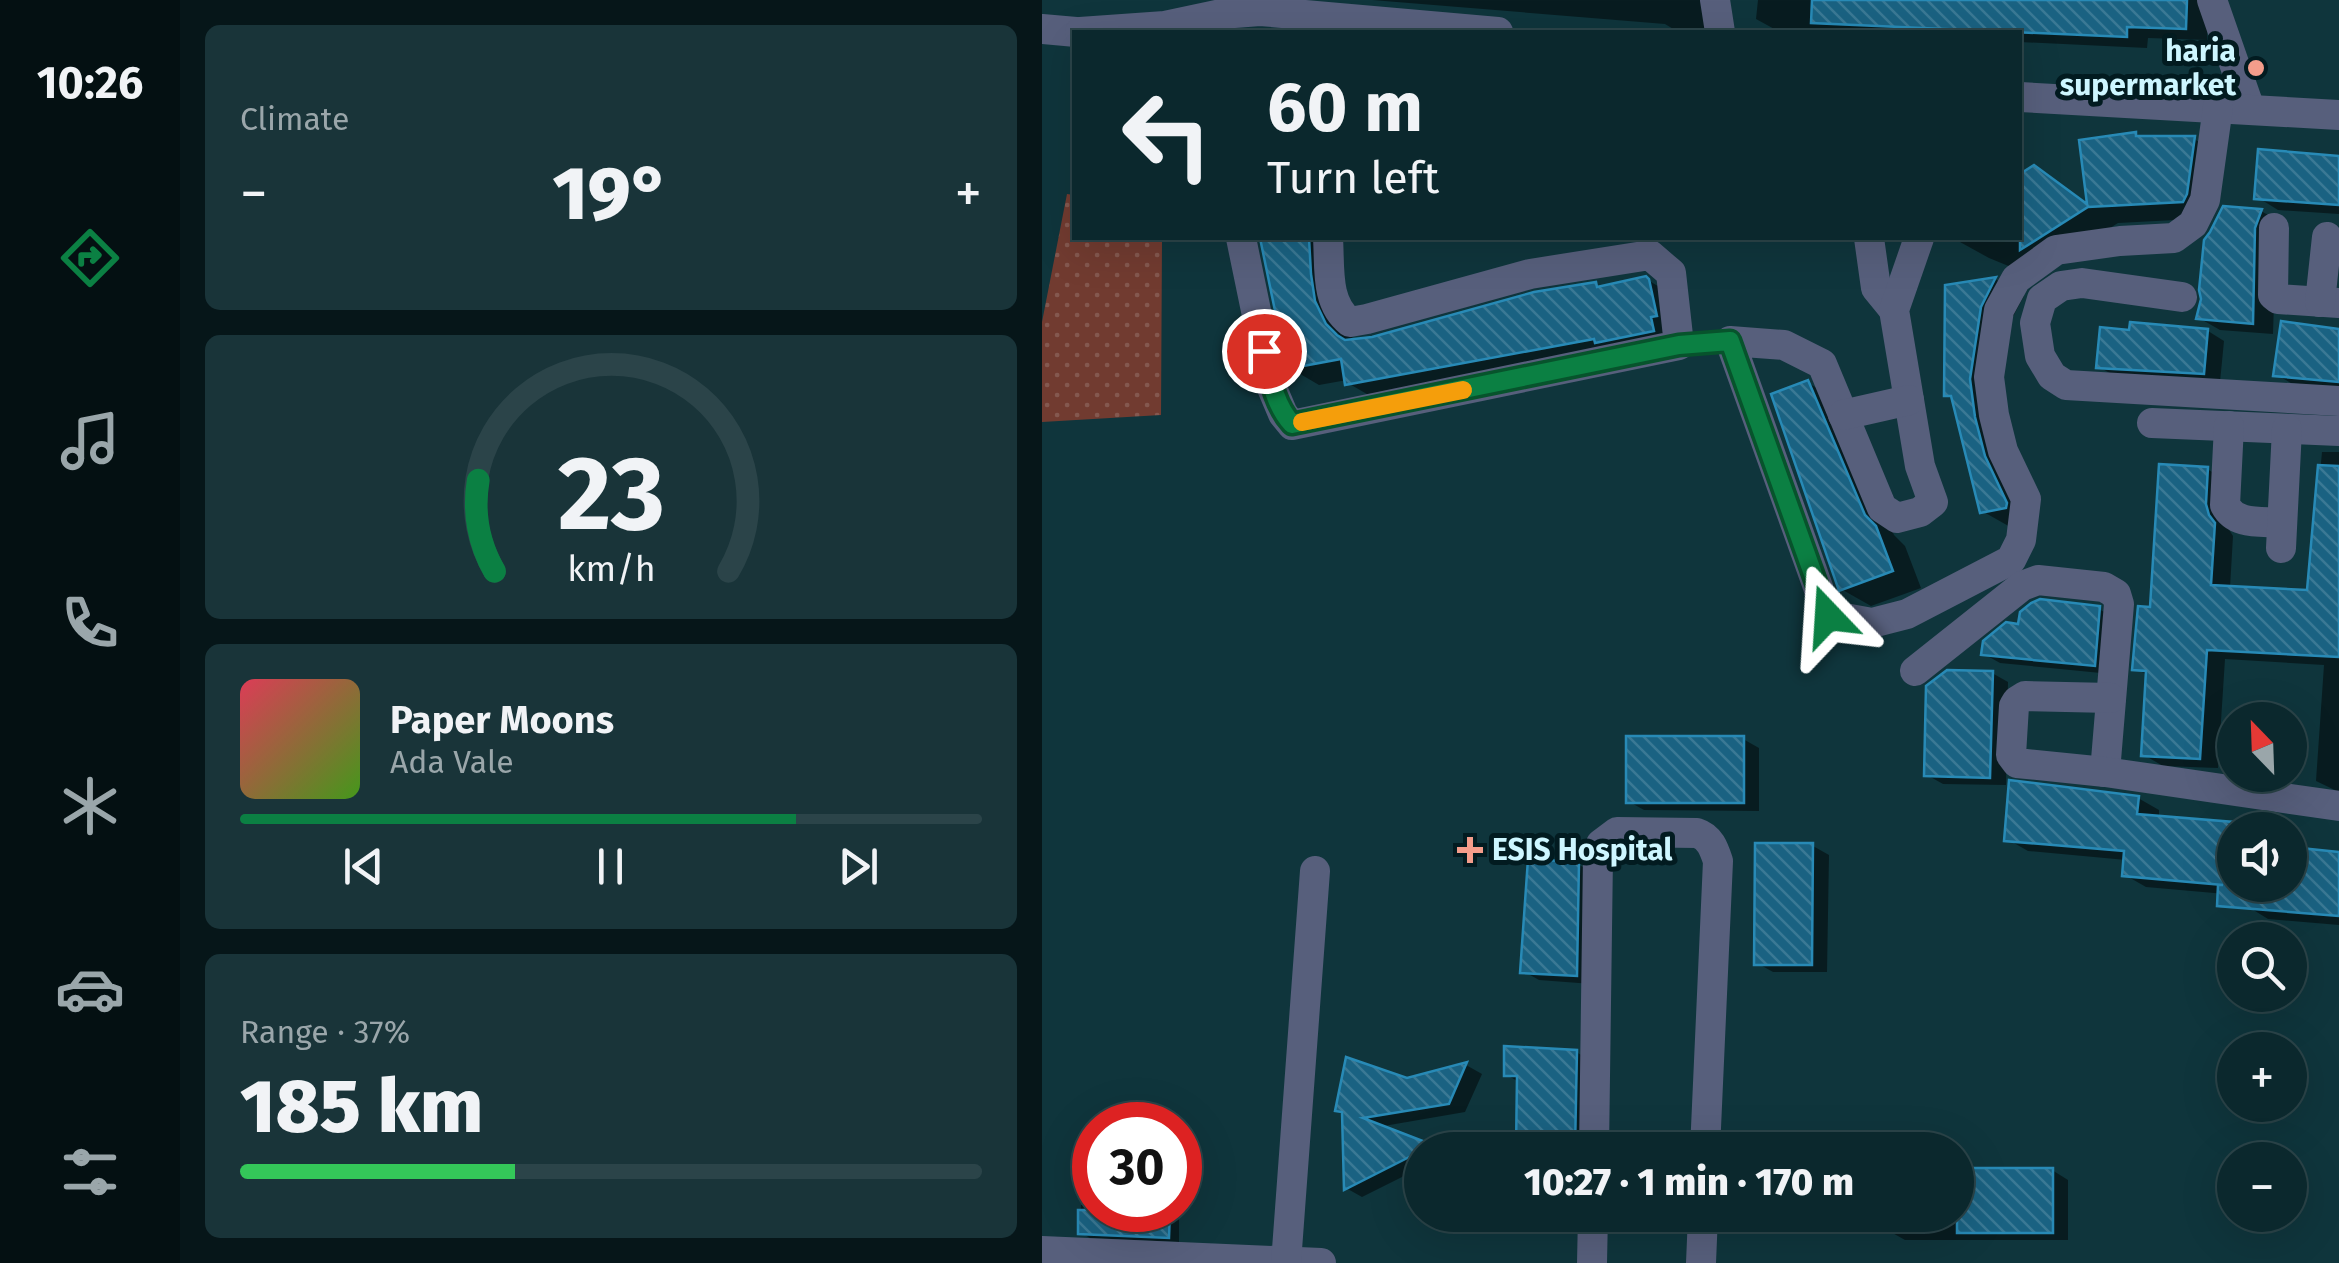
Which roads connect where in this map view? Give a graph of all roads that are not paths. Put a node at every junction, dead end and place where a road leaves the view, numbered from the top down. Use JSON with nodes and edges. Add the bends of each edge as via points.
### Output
{"nodes":[{"id":1,"x":1716,"y":0,"type":"edge"},
{"id":2,"x":1738,"y":0,"type":"edge"},
{"id":3,"x":2212,"y":0,"type":"edge"},
{"id":4,"x":1220,"y":15,"type":"edge"},
{"id":5,"x":1042,"y":29,"type":"edge"},
{"id":6,"x":1107,"y":30,"type":"edge"},
{"id":7,"x":1475,"y":30,"type":"edge"},
{"id":8,"x":1720,"y":30,"type":"edge"},
{"id":9,"x":1737,"y":30,"type":"edge"},
{"id":10,"x":1072,"y":32,"type":"edge"},
{"id":11,"x":1042,"y":47,"type":"edge"},
{"id":12,"x":1072,"y":47,"type":"edge"},
{"id":13,"x":2022,"y":97,"type":"edge"},
{"id":14,"x":2218,"y":107,"type":"junction"},
{"id":15,"x":2250,"y":110,"type":"junction"},
{"id":16,"x":2338,"y":115,"type":"edge"},
{"id":17,"x":2274,"y":228,"type":"dead end"},
{"id":18,"x":2327,"y":236,"type":"dead end"},
{"id":19,"x":1241,"y":240,"type":"edge"},
{"id":20,"x":1328,"y":240,"type":"edge"},
{"id":21,"x":1869,"y":240,"type":"edge"},
{"id":22,"x":1918,"y":240,"type":"edge"},
{"id":23,"x":1650,"y":246,"type":"edge"},
{"id":24,"x":2182,"y":297,"type":"dead end"},
{"id":25,"x":2329,"y":302,"type":"edge"},
{"id":26,"x":1894,"y":310,"type":"junction"},
{"id":27,"x":1730,"y":341,"type":"junction"},
{"id":28,"x":1679,"y":345,"type":"junction"},
{"id":29,"x":1908,"y":400,"type":"junction"},
{"id":30,"x":2338,"y":401,"type":"edge"},
{"id":31,"x":1843,"y":415,"type":"junction"},
{"id":32,"x":2152,"y":423,"type":"dead end"},
{"id":33,"x":2229,"y":426,"type":"junction"},
{"id":34,"x":2287,"y":429,"type":"junction"},
{"id":35,"x":2338,"y":431,"type":"edge"},
{"id":36,"x":1916,"y":671,"type":"dead end"},
{"id":37,"x":2111,"y":698,"type":"junction"},
{"id":38,"x":2105,"y":772,"type":"junction"},
{"id":39,"x":2338,"y":806,"type":"edge"},
{"id":40,"x":1315,"y":871,"type":"dead end"},
{"id":41,"x":1594,"y":1132,"type":"edge"},
{"id":42,"x":1707,"y":1132,"type":"edge"},
{"id":43,"x":1593,"y":1232,"type":"edge"},
{"id":44,"x":1701,"y":1232,"type":"edge"},
{"id":45,"x":1042,"y":1251,"type":"edge"},
{"id":46,"x":1286,"y":1262,"type":"edge"},
{"id":47,"x":1321,"y":1263,"type":"edge"},
{"id":48,"x":1592,"y":1263,"type":"edge"},
{"id":49,"x":1700,"y":1263,"type":"edge"}],
"edges":[{"from":1,"to":8,"type":"street"},
{"from":2,"to":9,"type":"street"},
{"from":3,"to":15,"type":"street"},
{"from":4,"to":6,"type":"street"},
{"from":4,"to":7,"type":"street","via":[[1260,11]]},
{"from":5,"to":10,"type":"street"},
{"from":11,"to":12,"type":"street"},
{"from":13,"to":14,"type":"street"},
{"from":14,"to":15,"type":"street"},
{"from":14,"to":27,"type":"street","via":[[2205,200],[2194,224],[2174,238],[2056,250],[2016,280],[1999,310],[1989,377],[2003,451],[2026,500],[2021,540],[2011,560],[1907,614],[1872,623],[1828,616]]},
{"from":15,"to":16,"type":"street"},
{"from":17,"to":25,"type":"street","via":[[2272,296]]},
{"from":18,"to":25,"type":"street"},
{"from":19,"to":28,"type":"street","via":[[1272,388],[1292,424]]},
{"from":20,"to":23,"type":"street","via":[[1333,301],[1350,322]]},
{"from":21,"to":26,"type":"street","via":[[1876,288]]},
{"from":22,"to":26,"type":"street"},
{"from":23,"to":28,"type":"street","via":[[1671,272]]},
{"from":24,"to":30,"type":"street","via":[[2061,286],[2042,299],[2035,323],[2040,356],[2066,386]]},
{"from":26,"to":29,"type":"street"},
{"from":27,"to":28,"type":"street"},
{"from":27,"to":31,"type":"street","via":[[1784,344],[1822,364]]},
{"from":29,"to":31,"type":"street"},
{"from":29,"to":31,"type":"street","via":[[1933,502],[1897,518],[1882,508]]},
{"from":32,"to":33,"type":"street"},
{"from":33,"to":34,"type":"street"},
{"from":33,"to":34,"type":"street","via":[[2228,512],[2281,535]]},
{"from":34,"to":35,"type":"street"},
{"from":36,"to":37,"type":"street","via":[[2022,586],[2038,580],[2104,587],[2119,604]]},
{"from":37,"to":38,"type":"street"},
{"from":37,"to":38,"type":"street","via":[[2016,701],[2010,749],[2017,762]]},
{"from":38,"to":39,"type":"street"},
{"from":40,"to":46,"type":"street"},
{"from":41,"to":42,"type":"street","via":[[1598,856],[1617,832],[1704,835],[1718,861]]},
{"from":43,"to":48,"type":"street"},
{"from":44,"to":49,"type":"street"},
{"from":45,"to":46,"type":"street"},
{"from":46,"to":47,"type":"street"}]}
